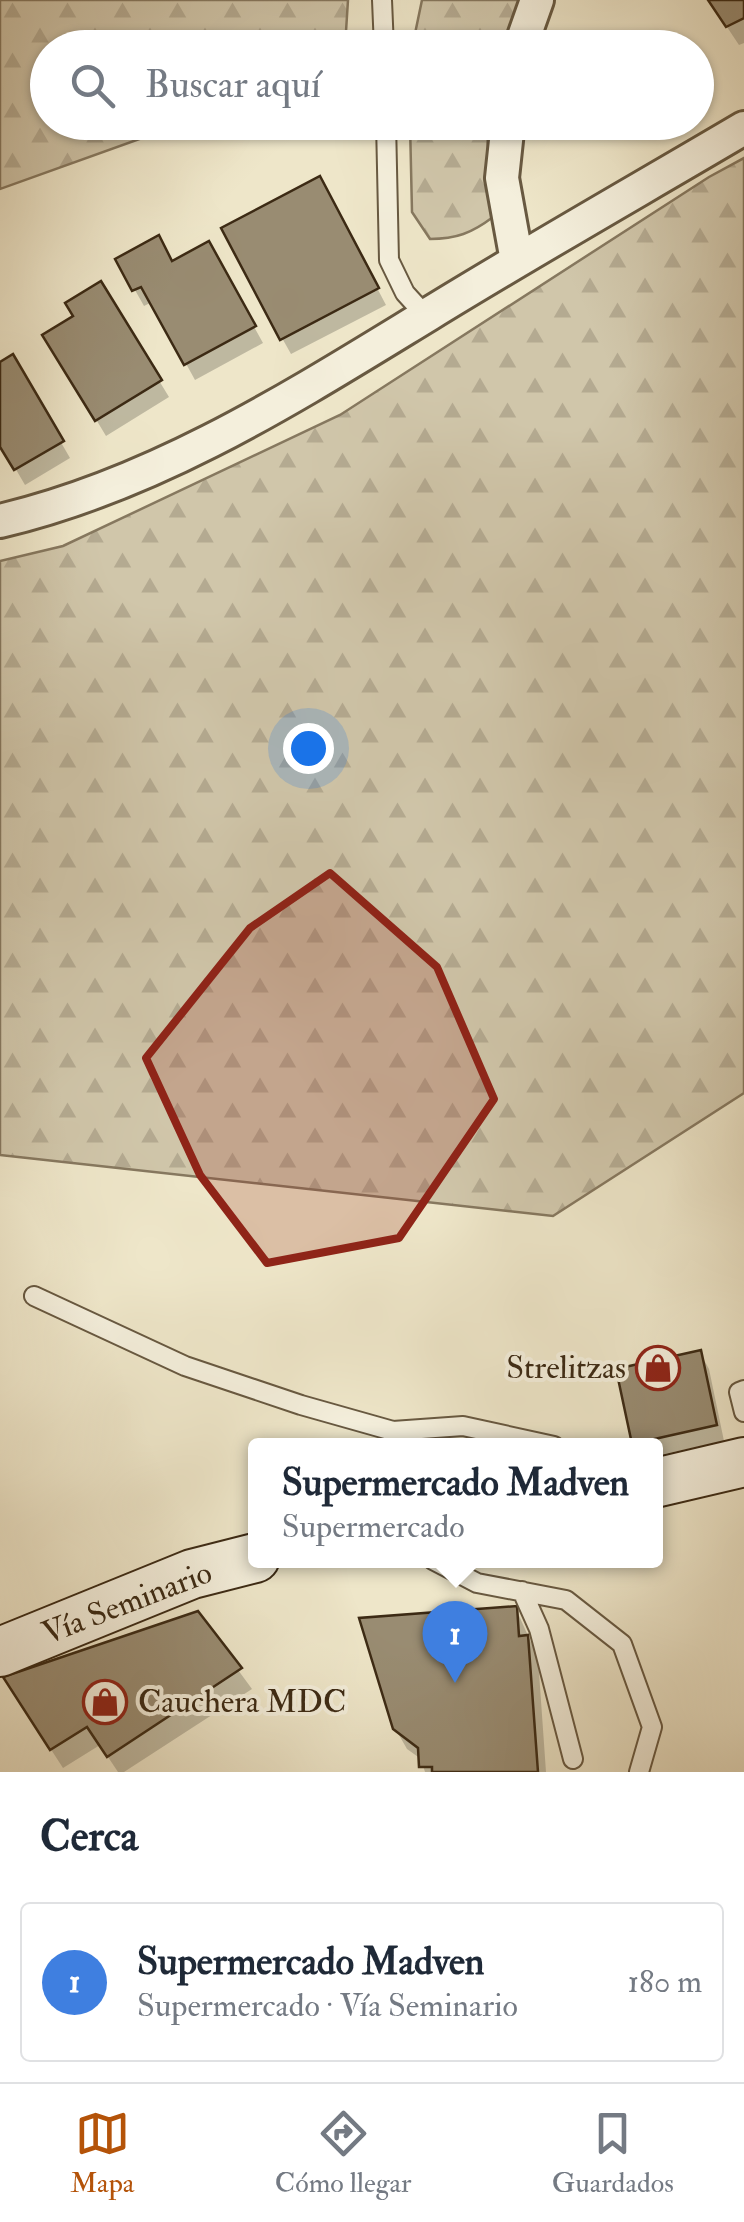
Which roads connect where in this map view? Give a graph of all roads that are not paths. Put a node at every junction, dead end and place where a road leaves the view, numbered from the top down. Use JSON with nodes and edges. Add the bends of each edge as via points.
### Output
{"nodes":[{"id":1,"x":382,"y":0,"type":"edge"},
{"id":2,"x":537,"y":0,"type":"edge"},
{"id":3,"x":383,"y":30,"type":"edge"},
{"id":4,"x":526,"y":30,"type":"edge"},
{"id":5,"x":744,"y":128,"type":"edge"},
{"id":6,"x":386,"y":140,"type":"edge"},
{"id":7,"x":506,"y":140,"type":"edge"},
{"id":8,"x":517,"y":261,"type":"junction"},
{"id":9,"x":426,"y":316,"type":"junction"},
{"id":10,"x":0,"y":521,"type":"edge"},
{"id":11,"x":34,"y":1296,"type":"dead end"},
{"id":12,"x":744,"y":1390,"type":"edge"},
{"id":13,"x":744,"y":1412,"type":"edge"},
{"id":14,"x":518,"y":1438,"type":"edge"},
{"id":15,"x":744,"y":1462,"type":"edge"},
{"id":16,"x":663,"y":1481,"type":"edge"},
{"id":17,"x":248,"y":1560,"type":"edge"},
{"id":18,"x":448,"y":1568,"type":"edge"},
{"id":19,"x":522,"y":1592,"type":"junction"},
{"id":20,"x":4,"y":1646,"type":"edge"},
{"id":21,"x":573,"y":1759,"type":"dead end"},
{"id":22,"x":640,"y":1772,"type":"edge"}],
"edges":[{"from":1,"to":3,"type":"lane"},
{"from":2,"to":4,"type":"street"},
{"from":5,"to":8,"type":"street"},
{"from":6,"to":9,"type":"lane","via":[[389,260]]},
{"from":7,"to":8,"type":"street","via":[[502,178]]},
{"from":8,"to":9,"type":"street"},
{"from":9,"to":10,"type":"street","via":[[194,451],[52,509]]},
{"from":11,"to":14,"type":"lane","via":[[185,1366],[301,1406],[393,1431],[463,1426]]},
{"from":12,"to":13,"type":"lane"},
{"from":15,"to":16,"type":"main road"},
{"from":17,"to":20,"type":"main road","name":"Vía Seminario","via":[[192,1574]]},
{"from":18,"to":19,"type":"lane","via":[[477,1583]]},
{"from":19,"to":21,"type":"lane","via":[[539,1629]]},
{"from":19,"to":22,"type":"lane","via":[[566,1600],[622,1644],[652,1726]]}]}
